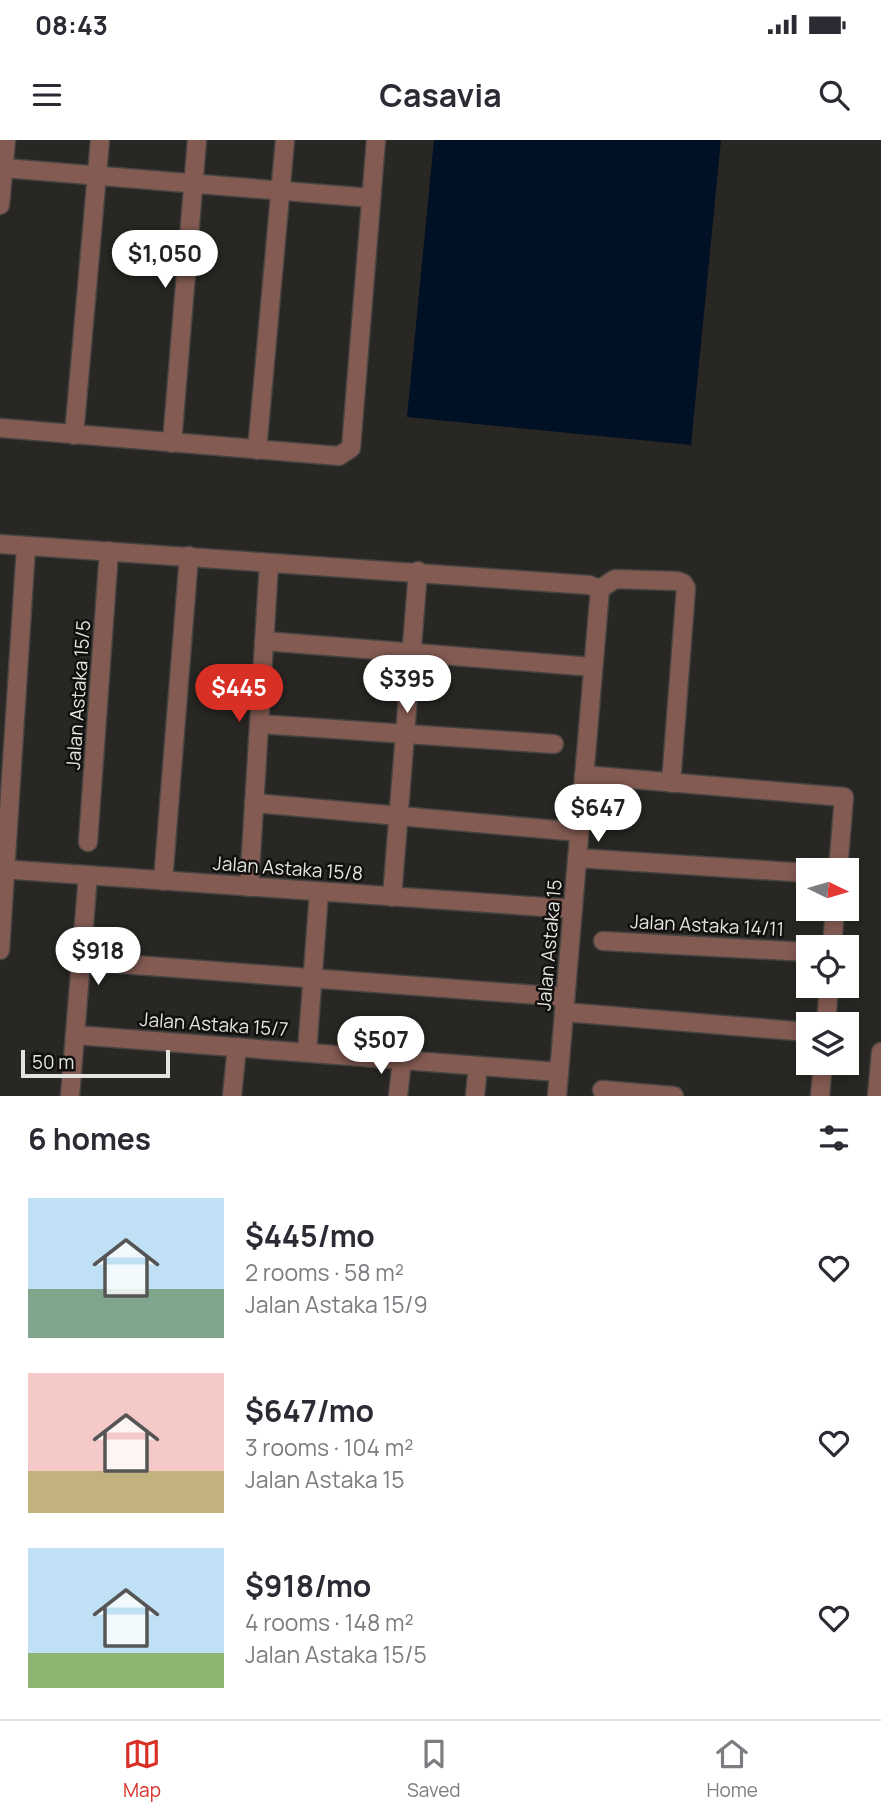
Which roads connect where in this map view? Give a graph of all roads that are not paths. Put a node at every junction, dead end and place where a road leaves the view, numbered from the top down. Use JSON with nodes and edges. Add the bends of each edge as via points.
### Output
{"nodes":[{"id":1,"x":100,"y":140,"type":"edge"},
{"id":2,"x":197,"y":140,"type":"edge"},
{"id":3,"x":285,"y":140,"type":"edge"},
{"id":4,"x":376,"y":140,"type":"edge"},
{"id":5,"x":4,"y":156,"type":"edge"},
{"id":6,"x":97,"y":176,"type":"junction"},
{"id":7,"x":194,"y":183,"type":"junction"},
{"id":8,"x":281,"y":190,"type":"junction"},
{"id":9,"x":371,"y":198,"type":"junction"},
{"id":10,"x":0,"y":205,"type":"edge"},
{"id":11,"x":0,"y":428,"type":"edge"},
{"id":12,"x":74,"y":435,"type":"junction"},
{"id":13,"x":172,"y":443,"type":"junction"},
{"id":14,"x":257,"y":450,"type":"junction"},
{"id":15,"x":0,"y":544,"type":"edge"},
{"id":16,"x":26,"y":547,"type":"junction"},
{"id":17,"x":109,"y":551,"type":"junction"},
{"id":18,"x":189,"y":556,"type":"junction"},
{"id":19,"x":269,"y":563,"type":"junction"},
{"id":20,"x":418,"y":571,"type":"junction"},
{"id":21,"x":600,"y":589,"type":"junction"},
{"id":22,"x":264,"y":641,"type":"junction"},
{"id":23,"x":410,"y":652,"type":"junction"},
{"id":24,"x":593,"y":667,"type":"junction"},
{"id":25,"x":259,"y":724,"type":"junction"},
{"id":26,"x":405,"y":734,"type":"junction"},
{"id":27,"x":554,"y":744,"type":"dead end"},
{"id":28,"x":584,"y":775,"type":"junction"},
{"id":29,"x":671,"y":783,"type":"junction"},
{"id":30,"x":254,"y":803,"type":"junction"},
{"id":31,"x":398,"y":816,"type":"junction"},
{"id":32,"x":579,"y":832,"type":"junction"},
{"id":33,"x":89,"y":842,"type":"dead end"},
{"id":34,"x":577,"y":858,"type":"junction"},
{"id":35,"x":839,"y":858,"type":"edge"},
{"id":36,"x":3,"y":869,"type":"edge"},
{"id":37,"x":796,"y":872,"type":"edge"},
{"id":38,"x":88,"y":876,"type":"junction"},
{"id":39,"x":163,"y":881,"type":"junction"},
{"id":40,"x":249,"y":887,"type":"junction"},
{"id":41,"x":319,"y":892,"type":"junction"},
{"id":42,"x":392,"y":897,"type":"junction"},
{"id":43,"x":573,"y":909,"type":"junction"},
{"id":44,"x":603,"y":941,"type":"dead end"},
{"id":45,"x":0,"y":950,"type":"edge"},
{"id":46,"x":796,"y":950,"type":"edge"},
{"id":47,"x":81,"y":961,"type":"junction"},
{"id":48,"x":312,"y":978,"type":"junction"},
{"id":49,"x":565,"y":1005,"type":"junction"},
{"id":50,"x":796,"y":1031,"type":"edge"},
{"id":51,"x":75,"y":1035,"type":"junction"},
{"id":52,"x":237,"y":1047,"type":"junction"},
{"id":53,"x":307,"y":1052,"type":"junction"},
{"id":54,"x":881,"y":1052,"type":"edge"},
{"id":55,"x":402,"y":1060,"type":"junction"},
{"id":56,"x":478,"y":1066,"type":"junction"},
{"id":57,"x":559,"y":1072,"type":"junction"},
{"id":58,"x":822,"y":1075,"type":"edge"},
{"id":59,"x":602,"y":1090,"type":"dead end"},
{"id":60,"x":70,"y":1096,"type":"edge"},
{"id":61,"x":232,"y":1096,"type":"edge"},
{"id":62,"x":398,"y":1096,"type":"edge"},
{"id":63,"x":475,"y":1096,"type":"edge"},
{"id":64,"x":557,"y":1096,"type":"edge"},
{"id":65,"x":674,"y":1096,"type":"edge"},
{"id":66,"x":820,"y":1096,"type":"edge"},
{"id":67,"x":877,"y":1096,"type":"edge"}],
"edges":[{"from":1,"to":6,"type":"street"},
{"from":2,"to":7,"type":"street"},
{"from":3,"to":8,"type":"street"},
{"from":4,"to":9,"type":"street"},
{"from":5,"to":6,"type":"street"},
{"from":5,"to":10,"type":"street"},
{"from":6,"to":7,"type":"street"},
{"from":6,"to":12,"type":"street"},
{"from":7,"to":8,"type":"street"},
{"from":7,"to":13,"type":"street"},
{"from":8,"to":9,"type":"street"},
{"from":8,"to":14,"type":"street"},
{"from":9,"to":14,"type":"street","via":[[351,448],[339,456]]},
{"from":11,"to":12,"type":"street"},
{"from":12,"to":13,"type":"street"},
{"from":13,"to":14,"type":"street"},
{"from":15,"to":16,"type":"street"},
{"from":16,"to":17,"type":"street"},
{"from":16,"to":36,"type":"street"},
{"from":17,"to":18,"type":"street"},
{"from":17,"to":33,"type":"street","name":"Jalan Astaka 15/5"},
{"from":18,"to":19,"type":"street"},
{"from":18,"to":39,"type":"street"},
{"from":19,"to":20,"type":"street"},
{"from":19,"to":22,"type":"street"},
{"from":20,"to":21,"type":"street"},
{"from":20,"to":23,"type":"street"},
{"from":21,"to":24,"type":"street","name":"Jalan Astaka 15"},
{"from":21,"to":29,"type":"street","via":[[615,579],[677,581],[686,588]]},
{"from":22,"to":23,"type":"street"},
{"from":22,"to":25,"type":"street"},
{"from":23,"to":24,"type":"street"},
{"from":23,"to":26,"type":"street"},
{"from":24,"to":28,"type":"street","name":"Jalan Astaka 15"},
{"from":25,"to":26,"type":"street"},
{"from":25,"to":30,"type":"street"},
{"from":26,"to":27,"type":"street"},
{"from":26,"to":31,"type":"street"},
{"from":28,"to":29,"type":"street"},
{"from":28,"to":32,"type":"street","name":"Jalan Astaka 15"},
{"from":29,"to":35,"type":"street","via":[[844,797]]},
{"from":30,"to":31,"type":"street"},
{"from":30,"to":40,"type":"street"},
{"from":31,"to":32,"type":"street"},
{"from":31,"to":42,"type":"street"},
{"from":32,"to":34,"type":"street","name":"Jalan Astaka 15"},
{"from":34,"to":37,"type":"street"},
{"from":34,"to":43,"type":"street","name":"Jalan Astaka 15"},
{"from":36,"to":38,"type":"street","name":"Jalan Astaka 15/8"},
{"from":36,"to":45,"type":"street"},
{"from":38,"to":39,"type":"street","name":"Jalan Astaka 15/8"},
{"from":38,"to":47,"type":"street"},
{"from":39,"to":40,"type":"street","name":"Jalan Astaka 15/8"},
{"from":40,"to":41,"type":"street","name":"Jalan Astaka 15/8"},
{"from":41,"to":42,"type":"street","name":"Jalan Astaka 15/8"},
{"from":41,"to":48,"type":"street"},
{"from":42,"to":43,"type":"street","name":"Jalan Astaka 15/8"},
{"from":43,"to":49,"type":"street","name":"Jalan Astaka 15"},
{"from":44,"to":46,"type":"street","name":"Jalan Astaka 14/11"},
{"from":47,"to":48,"type":"street"},
{"from":47,"to":51,"type":"street"},
{"from":48,"to":49,"type":"street"},
{"from":48,"to":53,"type":"street"},
{"from":49,"to":50,"type":"street"},
{"from":49,"to":57,"type":"street","name":"Jalan Astaka 15"},
{"from":51,"to":52,"type":"street","name":"Jalan Astaka 15/7"},
{"from":51,"to":60,"type":"street"},
{"from":52,"to":53,"type":"street","name":"Jalan Astaka 15/7"},
{"from":52,"to":61,"type":"street"},
{"from":53,"to":55,"type":"street","name":"Jalan Astaka 15/7"},
{"from":54,"to":67,"type":"street"},
{"from":55,"to":56,"type":"street","name":"Jalan Astaka 15/7"},
{"from":55,"to":62,"type":"street"},
{"from":56,"to":57,"type":"street","name":"Jalan Astaka 15/7"},
{"from":56,"to":63,"type":"street"},
{"from":57,"to":64,"type":"street","name":"Jalan Astaka 15"},
{"from":58,"to":66,"type":"street"},
{"from":59,"to":65,"type":"street"}]}
